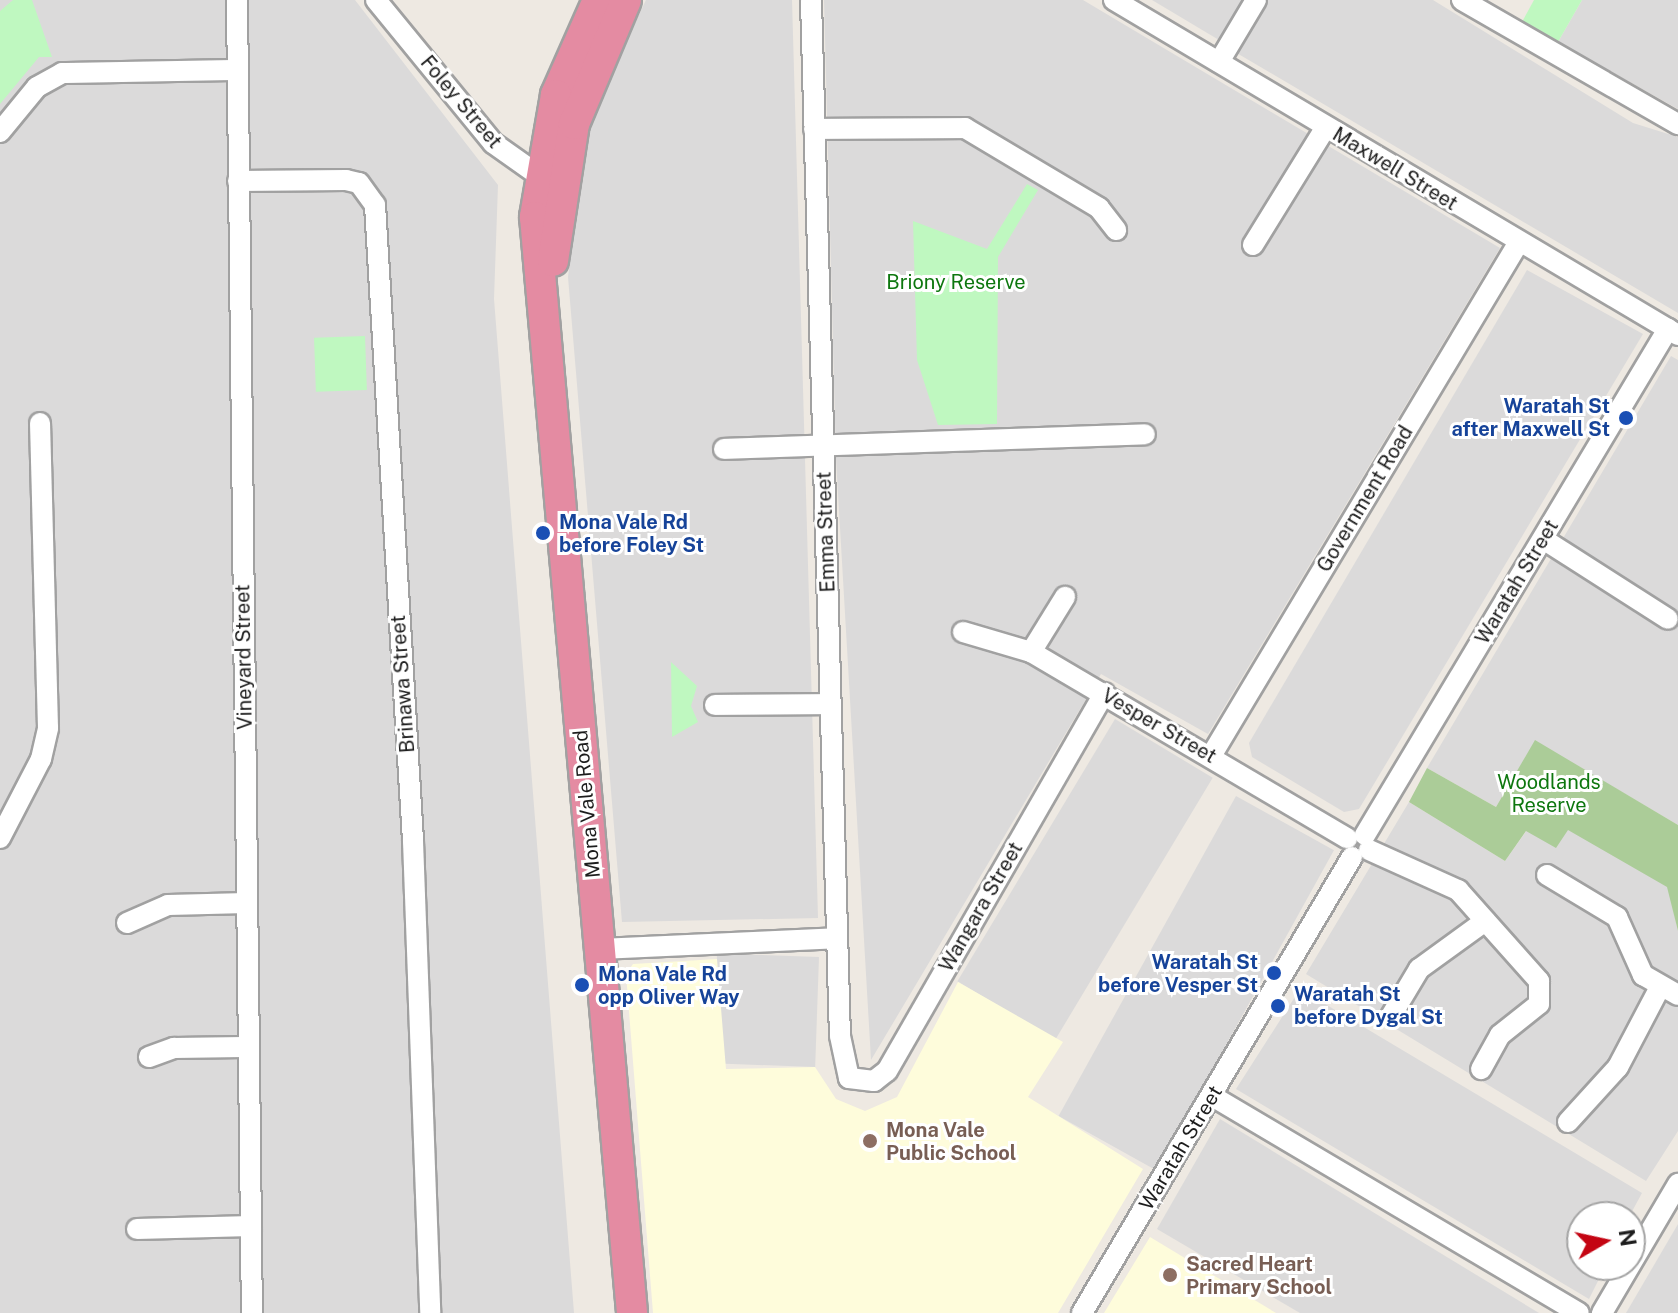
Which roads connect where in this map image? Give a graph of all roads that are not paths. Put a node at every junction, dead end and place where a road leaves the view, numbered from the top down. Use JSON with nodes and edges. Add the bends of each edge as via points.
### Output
{"nodes":[{"id":1,"x":237,"y":0,"type":"edge"},
{"id":2,"x":376,"y":0,"type":"edge"},
{"id":3,"x":598,"y":0,"type":"edge"},
{"id":4,"x":626,"y":0,"type":"edge"},
{"id":5,"x":811,"y":0,"type":"edge"},
{"id":6,"x":1114,"y":0,"type":"edge"},
{"id":7,"x":1256,"y":0,"type":"edge"},
{"id":8,"x":1462,"y":0,"type":"edge"},
{"id":9,"x":1219,"y":62,"type":"junction"},
{"id":10,"x":237,"y":70,"type":"junction"},
{"id":11,"x":1678,"y":124,"type":"edge"},
{"id":12,"x":1326,"y":127,"type":"junction"},
{"id":13,"x":814,"y":129,"type":"junction"},
{"id":14,"x":0,"y":132,"type":"edge"},
{"id":15,"x":238,"y":181,"type":"junction"},
{"id":16,"x":549,"y":183,"type":"junction"},
{"id":17,"x":1116,"y":230,"type":"dead end"},
{"id":18,"x":1519,"y":242,"type":"junction"},
{"id":19,"x":1253,"y":245,"type":"dead end"},
{"id":20,"x":1673,"y":332,"type":"edge"},
{"id":21,"x":40,"y":423,"type":"dead end"},
{"id":22,"x":1145,"y":434,"type":"dead end"},
{"id":23,"x":823,"y":444,"type":"junction"},
{"id":24,"x":724,"y":449,"type":"dead end"},
{"id":25,"x":1543,"y":539,"type":"junction"},
{"id":26,"x":1065,"y":597,"type":"dead end"},
{"id":27,"x":1668,"y":619,"type":"dead end"},
{"id":28,"x":963,"y":632,"type":"dead end"},
{"id":29,"x":1031,"y":652,"type":"junction"},
{"id":30,"x":1104,"y":693,"type":"junction"},
{"id":31,"x":831,"y":704,"type":"junction"},
{"id":32,"x":715,"y":705,"type":"dead end"},
{"id":33,"x":1211,"y":756,"type":"junction"},
{"id":34,"x":0,"y":838,"type":"edge"},
{"id":35,"x":1359,"y":845,"type":"junction"},
{"id":36,"x":1547,"y":875,"type":"dead end"},
{"id":37,"x":247,"y":903,"type":"junction"},
{"id":38,"x":1485,"y":921,"type":"junction"},
{"id":39,"x":127,"y":923,"type":"dead end"},
{"id":40,"x":837,"y":938,"type":"junction"},
{"id":41,"x":599,"y":949,"type":"junction"},
{"id":42,"x":1668,"y":992,"type":"edge"},
{"id":43,"x":1391,"y":1016,"type":"dead end"},
{"id":44,"x":244,"y":1047,"type":"junction"},
{"id":45,"x":149,"y":1057,"type":"dead end"},
{"id":46,"x":841,"y":1065,"type":"joint"},
{"id":47,"x":1481,"y":1069,"type":"dead end"},
{"id":48,"x":1212,"y":1096,"type":"junction"},
{"id":49,"x":1568,"y":1122,"type":"dead end"},
{"id":50,"x":1678,"y":1184,"type":"edge"},
{"id":51,"x":251,"y":1226,"type":"junction"},
{"id":52,"x":137,"y":1229,"type":"dead end"},
{"id":53,"x":630,"y":1308,"type":"edge"},
{"id":54,"x":252,"y":1313,"type":"edge"},
{"id":55,"x":430,"y":1313,"type":"edge"},
{"id":56,"x":1082,"y":1313,"type":"edge"},
{"id":57,"x":1579,"y":1313,"type":"edge"},
{"id":58,"x":1602,"y":1313,"type":"edge"}],
"edges":[{"from":1,"to":10,"type":"street","name":"Vineyard Street"},
{"from":2,"to":16,"type":"street","name":"Foley Street","via":[[493,143]]},
{"from":3,"to":16,"type":"highway","name":"Mona Vale Road","via":[[556,95]]},
{"from":4,"to":16,"type":"highway","name":"Mona Vale Road"},
{"from":5,"to":13,"type":"street","name":"Emma Street"},
{"from":6,"to":9,"type":"street","name":"Maxwell Street"},
{"from":7,"to":9,"type":"street"},
{"from":8,"to":11,"type":"street"},
{"from":9,"to":12,"type":"street","name":"Maxwell Street"},
{"from":10,"to":14,"type":"street","via":[[62,73],[37,87]]},
{"from":10,"to":15,"type":"street","name":"Vineyard Street"},
{"from":12,"to":18,"type":"street","name":"Maxwell Street"},
{"from":12,"to":19,"type":"street"},
{"from":13,"to":17,"type":"street","via":[[965,128],[1099,208]]},
{"from":13,"to":23,"type":"street","name":"Emma Street"},
{"from":15,"to":37,"type":"street","name":"Vineyard Street"},
{"from":15,"to":55,"type":"street","name":"Brinawa Street","via":[[346,180],[359,183],[375,205],[413,841]]},
{"from":16,"to":41,"type":"highway","name":"Mona Vale Road","via":[[547,311]]},
{"from":18,"to":20,"type":"street","name":"Maxwell Street"},
{"from":18,"to":33,"type":"street","name":"Government Road"},
{"from":20,"to":25,"type":"street","name":"Waratah Street"},
{"from":21,"to":34,"type":"street","via":[[48,728],[41,759]]},
{"from":22,"to":23,"type":"street"},
{"from":23,"to":24,"type":"street"},
{"from":23,"to":31,"type":"street","name":"Emma Street"},
{"from":25,"to":27,"type":"street"},
{"from":25,"to":35,"type":"street","name":"Waratah Street"},
{"from":26,"to":29,"type":"street"},
{"from":28,"to":29,"type":"street","name":"Vesper Street"},
{"from":29,"to":30,"type":"street","name":"Vesper Street"},
{"from":30,"to":33,"type":"street","name":"Vesper Street"},
{"from":30,"to":46,"type":"street","name":"Wangara Street","via":[[887,1071],[866,1082],[849,1078]]},
{"from":31,"to":32,"type":"street"},
{"from":31,"to":40,"type":"street","name":"Emma Street"},
{"from":33,"to":35,"type":"street","name":"Vesper Street"},
{"from":35,"to":38,"type":"street","name":"Vesper Street","via":[[1458,890]]},
{"from":35,"to":48,"type":"street","name":"Waratah Street"},
{"from":36,"to":42,"type":"street","via":[[1617,917],[1633,962]]},
{"from":37,"to":39,"type":"street","via":[[168,905]]},
{"from":37,"to":44,"type":"street","name":"Vineyard Street"},
{"from":38,"to":43,"type":"street","via":[[1419,969]]},
{"from":38,"to":47,"type":"street","name":"Vesper Street","via":[[1542,991],[1529,1014],[1500,1035]]},
{"from":40,"to":41,"type":"street"},
{"from":40,"to":46,"type":"street","name":"Emma Street"},
{"from":41,"to":53,"type":"highway","name":"Mona Vale Road"},
{"from":42,"to":49,"type":"street","via":[[1618,1067]]},
{"from":44,"to":45,"type":"street","via":[[174,1048]]},
{"from":44,"to":51,"type":"street","name":"Vineyard Street"},
{"from":48,"to":56,"type":"street","name":"Waratah Street"},
{"from":48,"to":57,"type":"street"},
{"from":50,"to":58,"type":"street"},
{"from":51,"to":52,"type":"street"},
{"from":51,"to":54,"type":"street","name":"Vineyard Street"}]}
